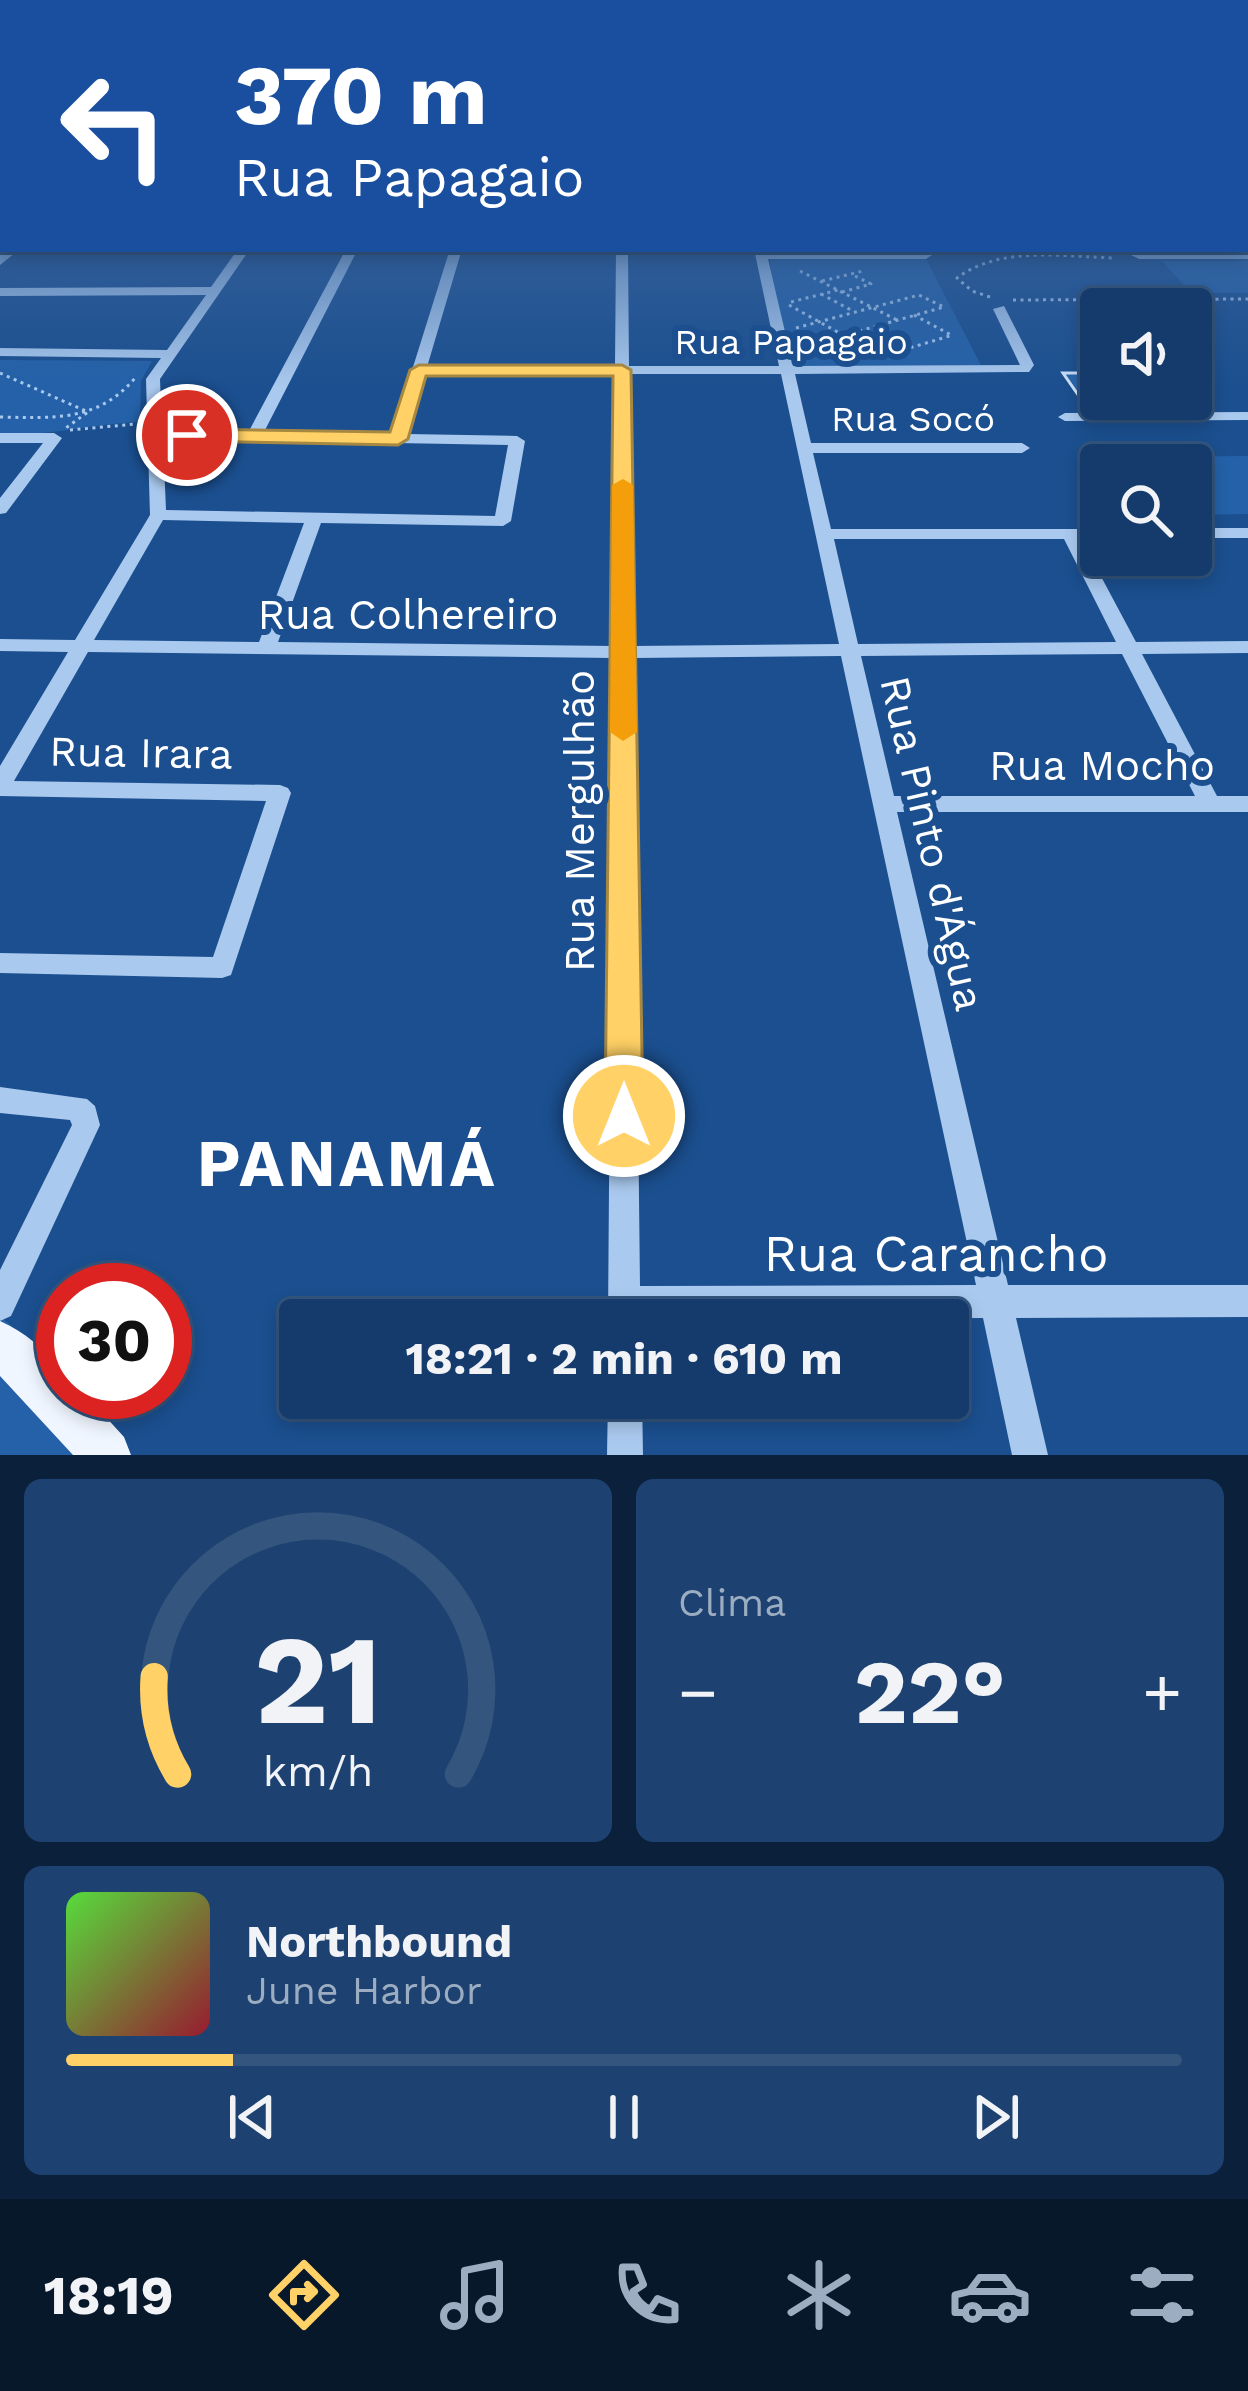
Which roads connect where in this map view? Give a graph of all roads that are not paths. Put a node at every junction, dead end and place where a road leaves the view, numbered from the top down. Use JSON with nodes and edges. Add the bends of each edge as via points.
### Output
{"nodes":[{"id":1,"x":242,"y":252,"type":"edge"},
{"id":2,"x":350,"y":252,"type":"edge"},
{"id":3,"x":455,"y":252,"type":"edge"},
{"id":4,"x":622,"y":252,"type":"edge"},
{"id":5,"x":763,"y":253,"type":"edge"},
{"id":6,"x":1120,"y":254,"type":"edge"},
{"id":7,"x":926,"y":255,"type":"dead end"},
{"id":8,"x":1248,"y":255,"type":"edge"},
{"id":9,"x":214,"y":291,"type":"junction"},
{"id":10,"x":0,"y":292,"type":"edge"},
{"id":11,"x":999,"y":309,"type":"dead end"},
{"id":12,"x":0,"y":352,"type":"edge"},
{"id":13,"x":783,"y":352,"type":"junction"},
{"id":14,"x":169,"y":354,"type":"junction"},
{"id":15,"x":419,"y":370,"type":"junction"},
{"id":16,"x":622,"y":370,"type":"junction"},
{"id":17,"x":1248,"y":416,"type":"edge"},
{"id":18,"x":1065,"y":417,"type":"dead end"},
{"id":19,"x":154,"y":429,"type":"junction"},
{"id":20,"x":254,"y":436,"type":"junction"},
{"id":21,"x":0,"y":438,"type":"edge"},
{"id":22,"x":398,"y":439,"type":"junction"},
{"id":23,"x":804,"y":448,"type":"junction"},
{"id":24,"x":1022,"y":448,"type":"dead end"},
{"id":25,"x":0,"y":509,"type":"edge"},
{"id":26,"x":158,"y":514,"type":"junction"},
{"id":27,"x":315,"y":518,"type":"junction"},
{"id":28,"x":1212,"y":533,"type":"edge"},
{"id":29,"x":1248,"y":533,"type":"edge"},
{"id":30,"x":824,"y":534,"type":"junction"},
{"id":31,"x":1070,"y":534,"type":"junction"},
{"id":32,"x":1080,"y":534,"type":"edge"},
{"id":33,"x":0,"y":645,"type":"edge"},
{"id":34,"x":849,"y":647,"type":"junction"},
{"id":35,"x":1128,"y":647,"type":"junction"},
{"id":36,"x":1248,"y":647,"type":"edge"},
{"id":37,"x":84,"y":648,"type":"junction"},
{"id":38,"x":266,"y":649,"type":"junction"},
{"id":39,"x":623,"y":652,"type":"junction"},
{"id":40,"x":0,"y":787,"type":"edge"},
{"id":41,"x":884,"y":804,"type":"junction"},
{"id":42,"x":1210,"y":804,"type":"junction"},
{"id":43,"x":1248,"y":804,"type":"edge"},
{"id":44,"x":0,"y":963,"type":"edge"},
{"id":45,"x":0,"y":1100,"type":"edge"},
{"id":46,"x":625,"y":1299,"type":"edge"},
{"id":47,"x":995,"y":1301,"type":"junction"},
{"id":48,"x":1248,"y":1301,"type":"edge"},
{"id":49,"x":969,"y":1302,"type":"edge"},
{"id":50,"x":0,"y":1305,"type":"edge"},
{"id":51,"x":0,"y":1345,"type":"edge"},
{"id":52,"x":625,"y":1419,"type":"edge"},
{"id":53,"x":106,"y":1455,"type":"edge"},
{"id":54,"x":625,"y":1455,"type":"edge"},
{"id":55,"x":1030,"y":1455,"type":"edge"}],
"edges":[{"from":1,"to":9,"type":"street"},
{"from":2,"to":20,"type":"street"},
{"from":3,"to":15,"type":"street"},
{"from":4,"to":16,"type":"street","name":"Rua Mergulhão"},
{"from":5,"to":7,"type":"street"},
{"from":5,"to":13,"type":"street","name":"Rua Pinto d'Água"},
{"from":6,"to":8,"type":"street"},
{"from":9,"to":10,"type":"street"},
{"from":9,"to":14,"type":"street"},
{"from":11,"to":13,"type":"street","name":"Rua Papagaio","via":[[1024,369],[846,370]]},
{"from":12,"to":14,"type":"street"},
{"from":13,"to":16,"type":"street","name":"Rua Papagaio"},
{"from":13,"to":23,"type":"street","name":"Rua Pinto d'Água"},
{"from":14,"to":19,"type":"street","via":[[153,380]]},
{"from":15,"to":16,"type":"street","name":"Rua Papagaio"},
{"from":15,"to":22,"type":"street"},
{"from":16,"to":39,"type":"street","name":"Rua Mergulhão"},
{"from":17,"to":18,"type":"street"},
{"from":19,"to":20,"type":"street"},
{"from":19,"to":26,"type":"street"},
{"from":20,"to":22,"type":"street"},
{"from":21,"to":25,"type":"street","via":[[54,438]]},
{"from":22,"to":27,"type":"street","via":[[517,441],[503,521]]},
{"from":23,"to":24,"type":"street","name":"Rua Socó"},
{"from":23,"to":30,"type":"street","name":"Rua Pinto d'Água"},
{"from":26,"to":27,"type":"street"},
{"from":26,"to":37,"type":"street"},
{"from":27,"to":38,"type":"street"},
{"from":28,"to":29,"type":"street"},
{"from":30,"to":31,"type":"street"},
{"from":30,"to":34,"type":"street","name":"Rua Pinto d'Água"},
{"from":31,"to":32,"type":"street"},
{"from":31,"to":35,"type":"street"},
{"from":33,"to":37,"type":"street","name":"Rua Colhereiro"},
{"from":34,"to":35,"type":"street","name":"Rua Colhereiro"},
{"from":34,"to":39,"type":"street","name":"Rua Colhereiro"},
{"from":34,"to":41,"type":"street","name":"Rua Pinto d'Água"},
{"from":35,"to":36,"type":"street","name":"Rua Colhereiro"},
{"from":35,"to":42,"type":"street"},
{"from":37,"to":38,"type":"street","name":"Rua Colhereiro"},
{"from":37,"to":40,"type":"street"},
{"from":38,"to":39,"type":"street","name":"Rua Colhereiro"},
{"from":39,"to":46,"type":"street","name":"Rua Mergulhão"},
{"from":40,"to":44,"type":"street","name":"Rua Irara","via":[[280,793],[222,968]]},
{"from":41,"to":42,"type":"street","name":"Rua Mocho"},
{"from":41,"to":47,"type":"street","name":"Rua Pinto d'Água"},
{"from":42,"to":43,"type":"street","name":"Rua Mocho"},
{"from":45,"to":50,"type":"street","via":[[77,1108],[86,1125]]},
{"from":47,"to":48,"type":"street","name":"Rua Carancho"},
{"from":47,"to":49,"type":"street","name":"Rua Carancho"},
{"from":47,"to":55,"type":"street","name":"Rua Pinto d'Água"},
{"from":51,"to":53,"type":"main road"},
{"from":52,"to":54,"type":"street"}]}
